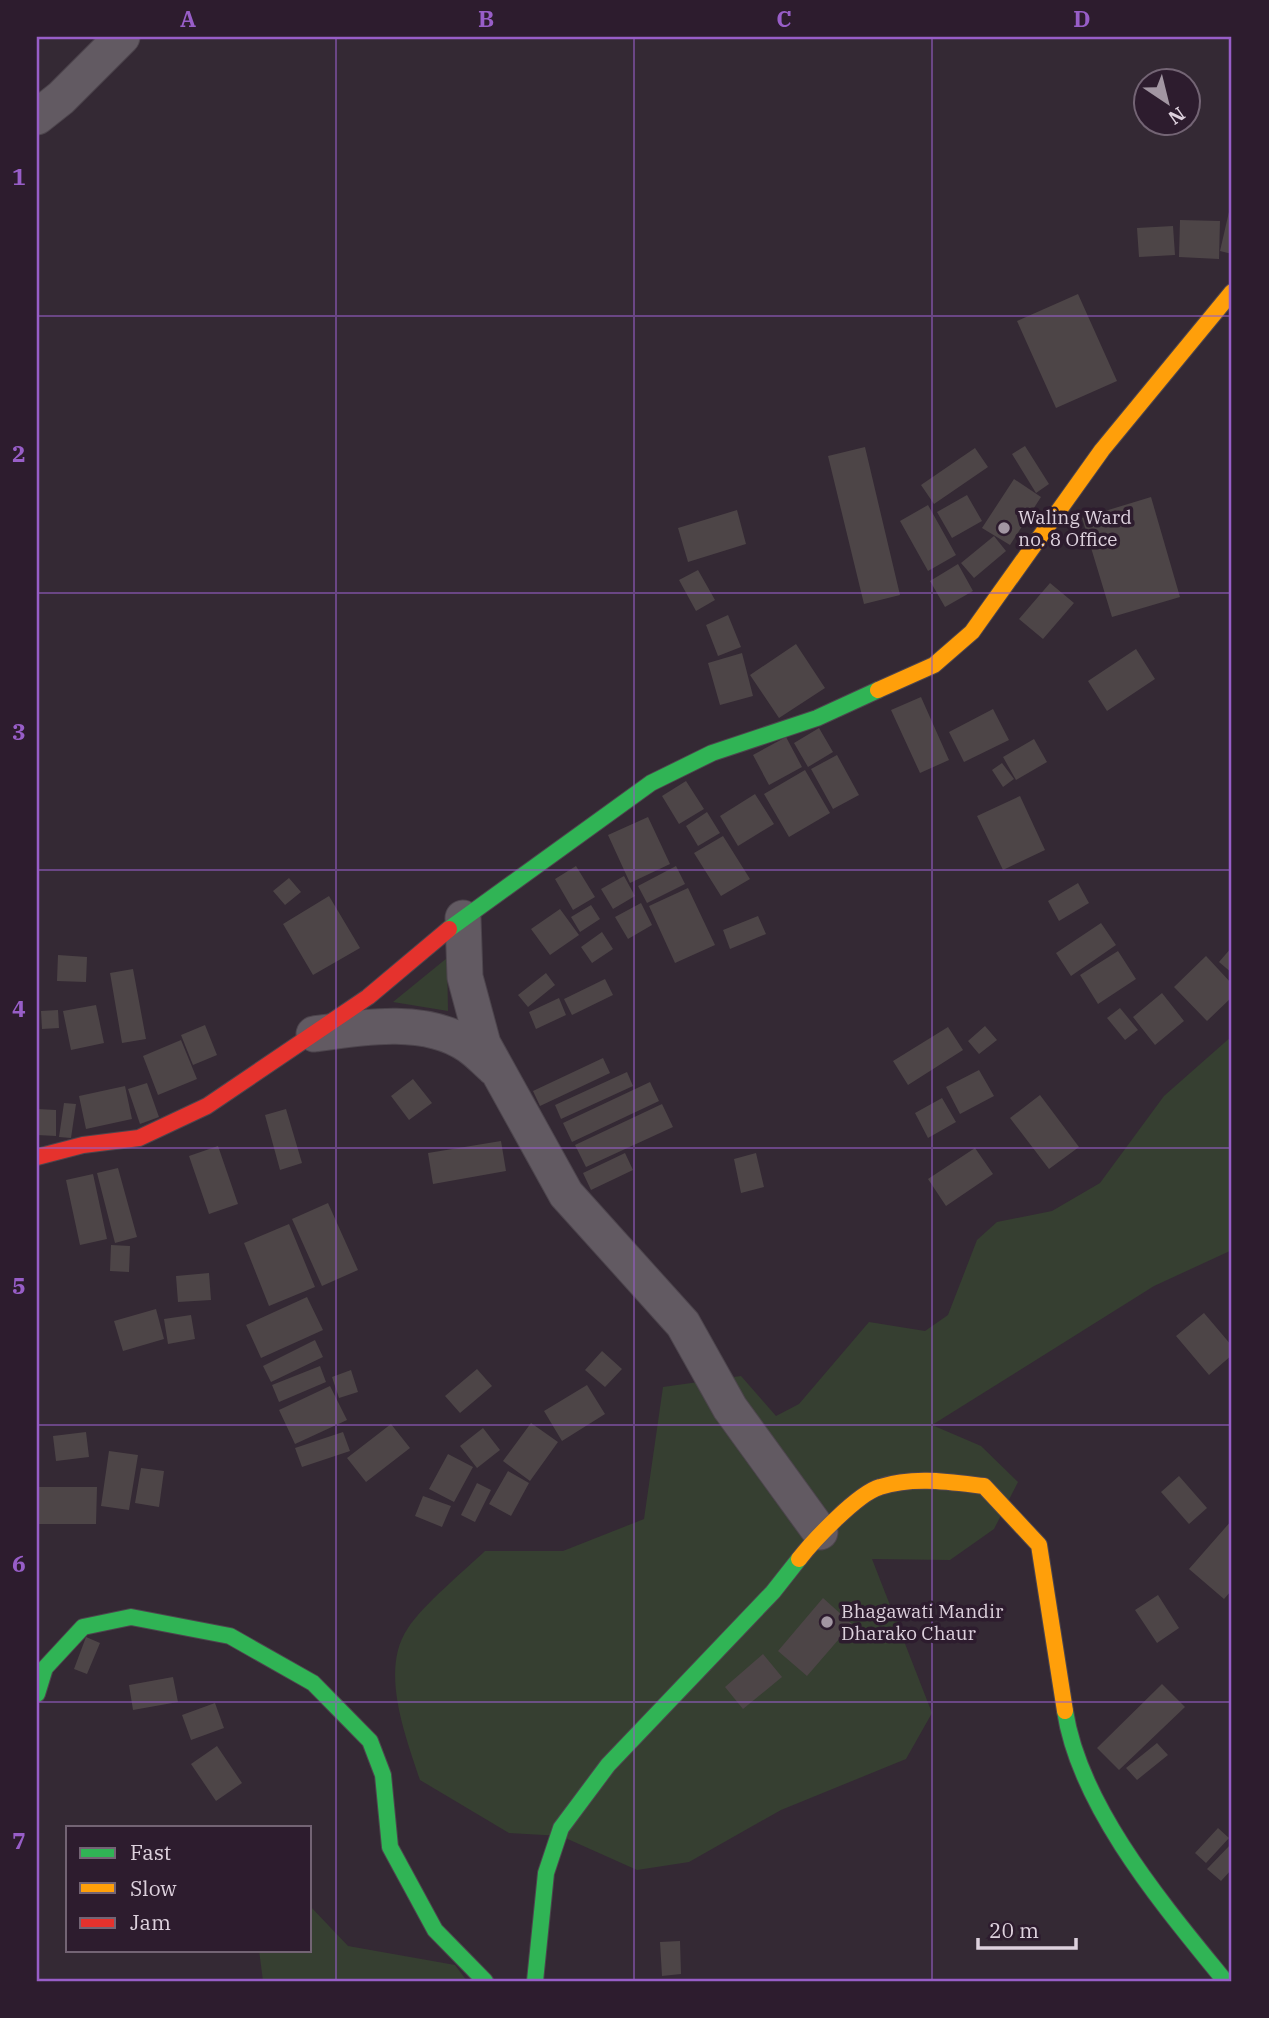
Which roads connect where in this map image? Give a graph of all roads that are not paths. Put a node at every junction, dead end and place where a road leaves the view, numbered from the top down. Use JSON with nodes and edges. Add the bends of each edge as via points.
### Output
{"nodes":[{"id":1,"x":122,"y":37,"type":"edge"},
{"id":2,"x":37,"y":117,"type":"edge"},
{"id":3,"x":1232,"y":292,"type":"edge"},
{"id":4,"x":463,"y":918,"type":"junction"},
{"id":5,"x":314,"y":1034,"type":"junction"},
{"id":6,"x":499,"y":1072,"type":"junction"},
{"id":7,"x":37,"y":1157,"type":"edge"},
{"id":8,"x":820,"y":1532,"type":"junction"},
{"id":9,"x":37,"y":1694,"type":"edge"},
{"id":10,"x":485,"y":1981,"type":"edge"},
{"id":11,"x":535,"y":1981,"type":"edge"},
{"id":12,"x":1225,"y":1981,"type":"edge"}],
"edges":[{"from":1,"to":2,"type":"street"},
{"from":3,"to":4,"type":"street","via":[[1102,450],[972,632],[934,666],[817,718],[712,753],[651,783]]},
{"from":4,"to":5,"type":"street","via":[[368,997]]},
{"from":4,"to":6,"type":"street","via":[[462,953],[470,1002],[483,1044]]},
{"from":5,"to":6,"type":"street","via":[[378,1024],[436,1032],[467,1045]]},
{"from":5,"to":7,"type":"street","via":[[207,1106],[139,1138],[83,1144]]},
{"from":6,"to":8,"type":"street","via":[[566,1194],[683,1324],[730,1408]]},
{"from":8,"to":11,"type":"street","via":[[773,1592],[608,1765],[561,1828],[546,1873]]},
{"from":8,"to":12,"type":"street","via":[[878,1487],[929,1480],[984,1486],[1014,1516],[1039,1545],[1067,1725],[1094,1796],[1148,1887]]},
{"from":9,"to":10,"type":"street","via":[[45,1668],[83,1627],[131,1617],[230,1636],[313,1683],[370,1741],[383,1775],[390,1847],[435,1930]]}]}
